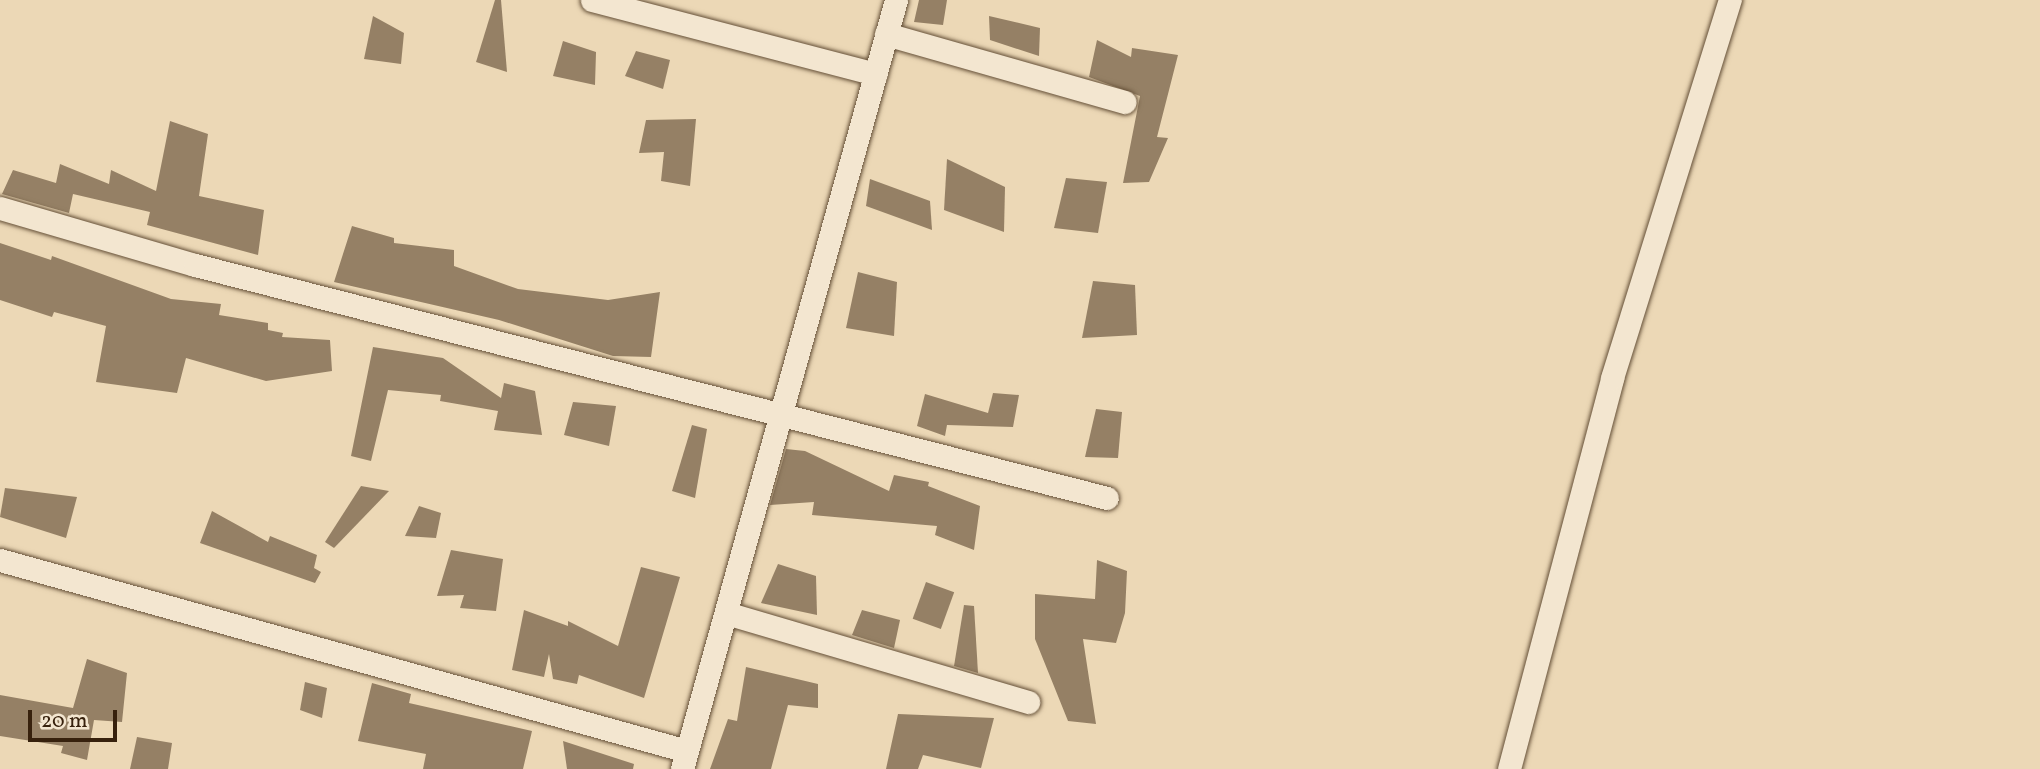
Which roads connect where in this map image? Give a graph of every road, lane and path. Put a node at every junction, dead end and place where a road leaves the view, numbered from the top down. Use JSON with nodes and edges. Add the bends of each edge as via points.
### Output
{"nodes":[{"id":1,"x":592,"y":0,"type":"edge"},
{"id":2,"x":896,"y":0,"type":"edge"},
{"id":3,"x":1730,"y":0,"type":"edge"},
{"id":4,"x":886,"y":34,"type":"junction"},
{"id":5,"x":876,"y":74,"type":"junction"},
{"id":6,"x":1125,"y":102,"type":"dead end"},
{"id":7,"x":0,"y":208,"type":"edge"},
{"id":8,"x":783,"y":418,"type":"junction"},
{"id":9,"x":1107,"y":498,"type":"dead end"},
{"id":10,"x":0,"y":560,"type":"edge"},
{"id":11,"x":726,"y":613,"type":"junction"},
{"id":12,"x":1028,"y":702,"type":"dead end"},
{"id":13,"x":685,"y":760,"type":"edge"},
{"id":14,"x":1509,"y":769,"type":"edge"}],
"edges":[{"from":1,"to":5,"type":"street"},
{"from":2,"to":4,"type":"street"},
{"from":3,"to":14,"type":"street","via":[[1612,378]]},
{"from":4,"to":5,"type":"street"},
{"from":4,"to":6,"type":"street"},
{"from":5,"to":8,"type":"street"},
{"from":7,"to":8,"type":"street","via":[[195,265]]},
{"from":8,"to":9,"type":"street"},
{"from":8,"to":11,"type":"street"},
{"from":10,"to":13,"type":"street"},
{"from":11,"to":12,"type":"street"},
{"from":11,"to":13,"type":"street"}]}
